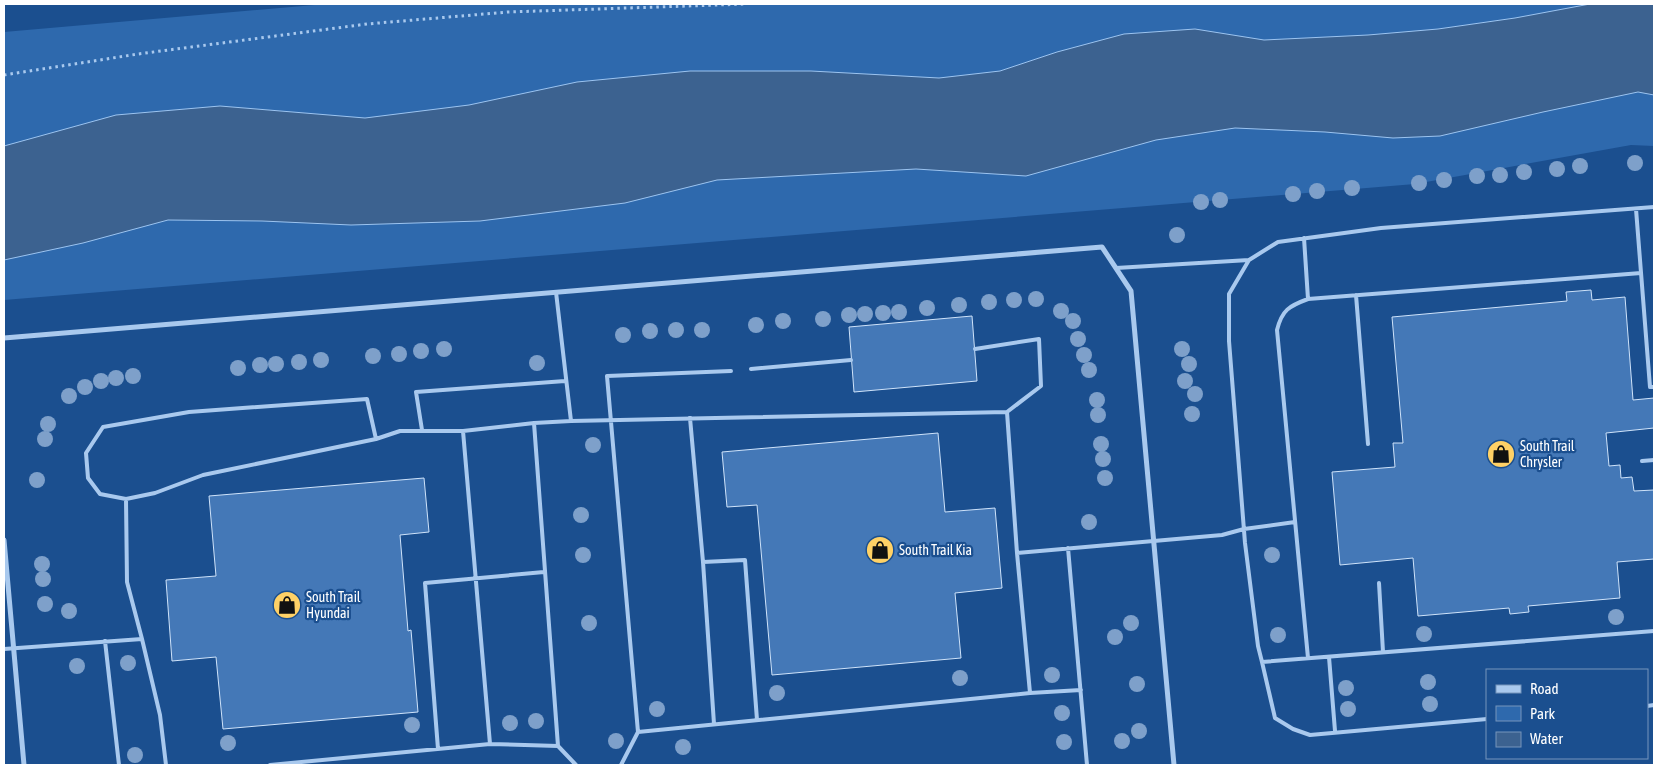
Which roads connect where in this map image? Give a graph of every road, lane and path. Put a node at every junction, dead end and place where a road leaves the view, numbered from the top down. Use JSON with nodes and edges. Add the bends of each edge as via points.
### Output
{"nodes":[{"id":1,"x":746,"y":4,"type":"edge"},
{"id":2,"x":4,"y":75,"type":"edge"},
{"id":3,"x":1654,"y":207,"type":"edge"},
{"id":4,"x":1636,"y":209,"type":"junction"},
{"id":5,"x":1304,"y":238,"type":"junction"},
{"id":6,"x":1249,"y":260,"type":"junction"},
{"id":7,"x":1116,"y":268,"type":"junction"},
{"id":8,"x":1641,"y":273,"type":"junction"},
{"id":9,"x":556,"y":292,"type":"junction"},
{"id":10,"x":1356,"y":296,"type":"junction"},
{"id":11,"x":1308,"y":299,"type":"junction"},
{"id":12,"x":4,"y":338,"type":"edge"},
{"id":13,"x":975,"y":349,"type":"dead end"},
{"id":14,"x":851,"y":360,"type":"dead end"},
{"id":15,"x":751,"y":369,"type":"dead end"},
{"id":16,"x":731,"y":371,"type":"dead end"},
{"id":17,"x":565,"y":381,"type":"junction"},
{"id":18,"x":1654,"y":386,"type":"edge"},
{"id":19,"x":1006,"y":412,"type":"junction"},
{"id":20,"x":690,"y":418,"type":"junction"},
{"id":21,"x":611,"y":420,"type":"junction"},
{"id":22,"x":570,"y":421,"type":"junction"},
{"id":23,"x":534,"y":423,"type":"junction"},
{"id":24,"x":422,"y":430,"type":"junction"},
{"id":25,"x":463,"y":431,"type":"junction"},
{"id":26,"x":376,"y":439,"type":"junction"},
{"id":27,"x":1368,"y":444,"type":"dead end"},
{"id":28,"x":1654,"y":460,"type":"edge"},
{"id":29,"x":1642,"y":461,"type":"dead end"},
{"id":30,"x":126,"y":498,"type":"junction"},
{"id":31,"x":1295,"y":522,"type":"junction"},
{"id":32,"x":1244,"y":529,"type":"junction"},
{"id":33,"x":4,"y":540,"type":"edge"},
{"id":34,"x":1154,"y":540,"type":"junction"},
{"id":35,"x":1068,"y":548,"type":"junction"},
{"id":36,"x":1018,"y":553,"type":"junction"},
{"id":37,"x":703,"y":562,"type":"junction"},
{"id":38,"x":544,"y":572,"type":"junction"},
{"id":39,"x":476,"y":578,"type":"junction"},
{"id":40,"x":1379,"y":583,"type":"dead end"},
{"id":41,"x":1654,"y":631,"type":"edge"},
{"id":42,"x":142,"y":639,"type":"junction"},
{"id":43,"x":104,"y":641,"type":"junction"},
{"id":44,"x":13,"y":648,"type":"junction"},
{"id":45,"x":4,"y":649,"type":"edge"},
{"id":46,"x":1383,"y":652,"type":"junction"},
{"id":47,"x":1329,"y":656,"type":"junction"},
{"id":48,"x":1308,"y":658,"type":"junction"},
{"id":49,"x":1262,"y":662,"type":"junction"},
{"id":50,"x":1081,"y":690,"type":"junction"},
{"id":51,"x":1030,"y":693,"type":"junction"},
{"id":52,"x":1486,"y":719,"type":"edge"},
{"id":53,"x":757,"y":720,"type":"junction"},
{"id":54,"x":714,"y":724,"type":"junction"},
{"id":55,"x":638,"y":732,"type":"junction"},
{"id":56,"x":1335,"y":732,"type":"junction"},
{"id":57,"x":490,"y":744,"type":"junction"},
{"id":58,"x":558,"y":746,"type":"junction"},
{"id":59,"x":438,"y":749,"type":"junction"},
{"id":60,"x":24,"y":765,"type":"edge"},
{"id":61,"x":120,"y":765,"type":"edge"},
{"id":62,"x":166,"y":765,"type":"edge"},
{"id":63,"x":270,"y":765,"type":"edge"},
{"id":64,"x":576,"y":765,"type":"edge"},
{"id":65,"x":620,"y":765,"type":"edge"},
{"id":66,"x":1087,"y":765,"type":"edge"},
{"id":67,"x":1174,"y":765,"type":"edge"}],
"edges":[{"from":1,"to":2,"type":"path","via":[[508,12],[377,24],[138,54]]},
{"from":3,"to":4,"type":"lane"},
{"from":4,"to":5,"type":"lane","via":[[1381,228]]},
{"from":4,"to":8,"type":"lane"},
{"from":5,"to":6,"type":"lane","via":[[1278,242]]},
{"from":5,"to":11,"type":"lane"},
{"from":6,"to":7,"type":"lane"},
{"from":6,"to":32,"type":"lane","via":[[1229,294],[1229,341]]},
{"from":7,"to":9,"type":"street","via":[[1102,246]]},
{"from":7,"to":34,"type":"street","via":[[1131,291]]},
{"from":8,"to":10,"type":"lane"},
{"from":8,"to":18,"type":"lane","via":[[1650,387]]},
{"from":9,"to":12,"type":"street"},
{"from":9,"to":17,"type":"lane"},
{"from":10,"to":11,"type":"lane"},
{"from":10,"to":27,"type":"lane"},
{"from":11,"to":31,"type":"lane","via":[[1293,305],[1280,318],[1277,330]]},
{"from":13,"to":19,"type":"lane","via":[[1039,339],[1041,386]]},
{"from":14,"to":15,"type":"lane"},
{"from":16,"to":21,"type":"lane","via":[[607,376]]},
{"from":17,"to":22,"type":"lane"},
{"from":17,"to":24,"type":"lane","via":[[416,392]]},
{"from":19,"to":20,"type":"lane"},
{"from":19,"to":36,"type":"lane"},
{"from":20,"to":21,"type":"lane"},
{"from":20,"to":37,"type":"lane"},
{"from":21,"to":22,"type":"lane"},
{"from":21,"to":55,"type":"lane"},
{"from":22,"to":23,"type":"lane"},
{"from":23,"to":25,"type":"lane"},
{"from":23,"to":38,"type":"lane"},
{"from":24,"to":25,"type":"lane"},
{"from":24,"to":26,"type":"lane","via":[[400,431]]},
{"from":25,"to":39,"type":"lane"},
{"from":26,"to":30,"type":"lane","via":[[203,475],[155,493]]},
{"from":26,"to":30,"type":"lane","via":[[367,399],[189,412],[103,427],[86,453],[88,478],[100,494]]},
{"from":28,"to":29,"type":"lane"},
{"from":30,"to":42,"type":"lane","via":[[126,582]]},
{"from":31,"to":32,"type":"lane"},
{"from":31,"to":48,"type":"lane"},
{"from":32,"to":34,"type":"lane","via":[[1222,535]]},
{"from":32,"to":49,"type":"lane"},
{"from":33,"to":44,"type":"street"},
{"from":34,"to":35,"type":"lane"},
{"from":34,"to":67,"type":"street"},
{"from":35,"to":36,"type":"lane"},
{"from":35,"to":50,"type":"lane"},
{"from":36,"to":51,"type":"lane"},
{"from":37,"to":53,"type":"lane","via":[[745,560]]},
{"from":37,"to":54,"type":"lane"},
{"from":38,"to":39,"type":"lane"},
{"from":38,"to":58,"type":"lane"},
{"from":39,"to":57,"type":"lane"},
{"from":39,"to":59,"type":"lane","via":[[425,583]]},
{"from":40,"to":46,"type":"lane"},
{"from":41,"to":46,"type":"lane"},
{"from":42,"to":43,"type":"lane"},
{"from":42,"to":62,"type":"lane","via":[[160,715]]},
{"from":43,"to":44,"type":"lane"},
{"from":43,"to":61,"type":"lane"},
{"from":44,"to":45,"type":"lane"},
{"from":44,"to":60,"type":"street"},
{"from":46,"to":47,"type":"lane"},
{"from":47,"to":48,"type":"lane"},
{"from":47,"to":56,"type":"lane"},
{"from":48,"to":49,"type":"lane"},
{"from":49,"to":56,"type":"lane","via":[[1275,718],[1293,729],[1310,734]]},
{"from":50,"to":51,"type":"lane"},
{"from":50,"to":66,"type":"lane"},
{"from":51,"to":53,"type":"lane"},
{"from":52,"to":56,"type":"lane"},
{"from":53,"to":54,"type":"lane"},
{"from":54,"to":55,"type":"lane"},
{"from":55,"to":65,"type":"lane"},
{"from":57,"to":58,"type":"lane"},
{"from":57,"to":59,"type":"lane"},
{"from":58,"to":64,"type":"lane"},
{"from":59,"to":63,"type":"lane"}]}
